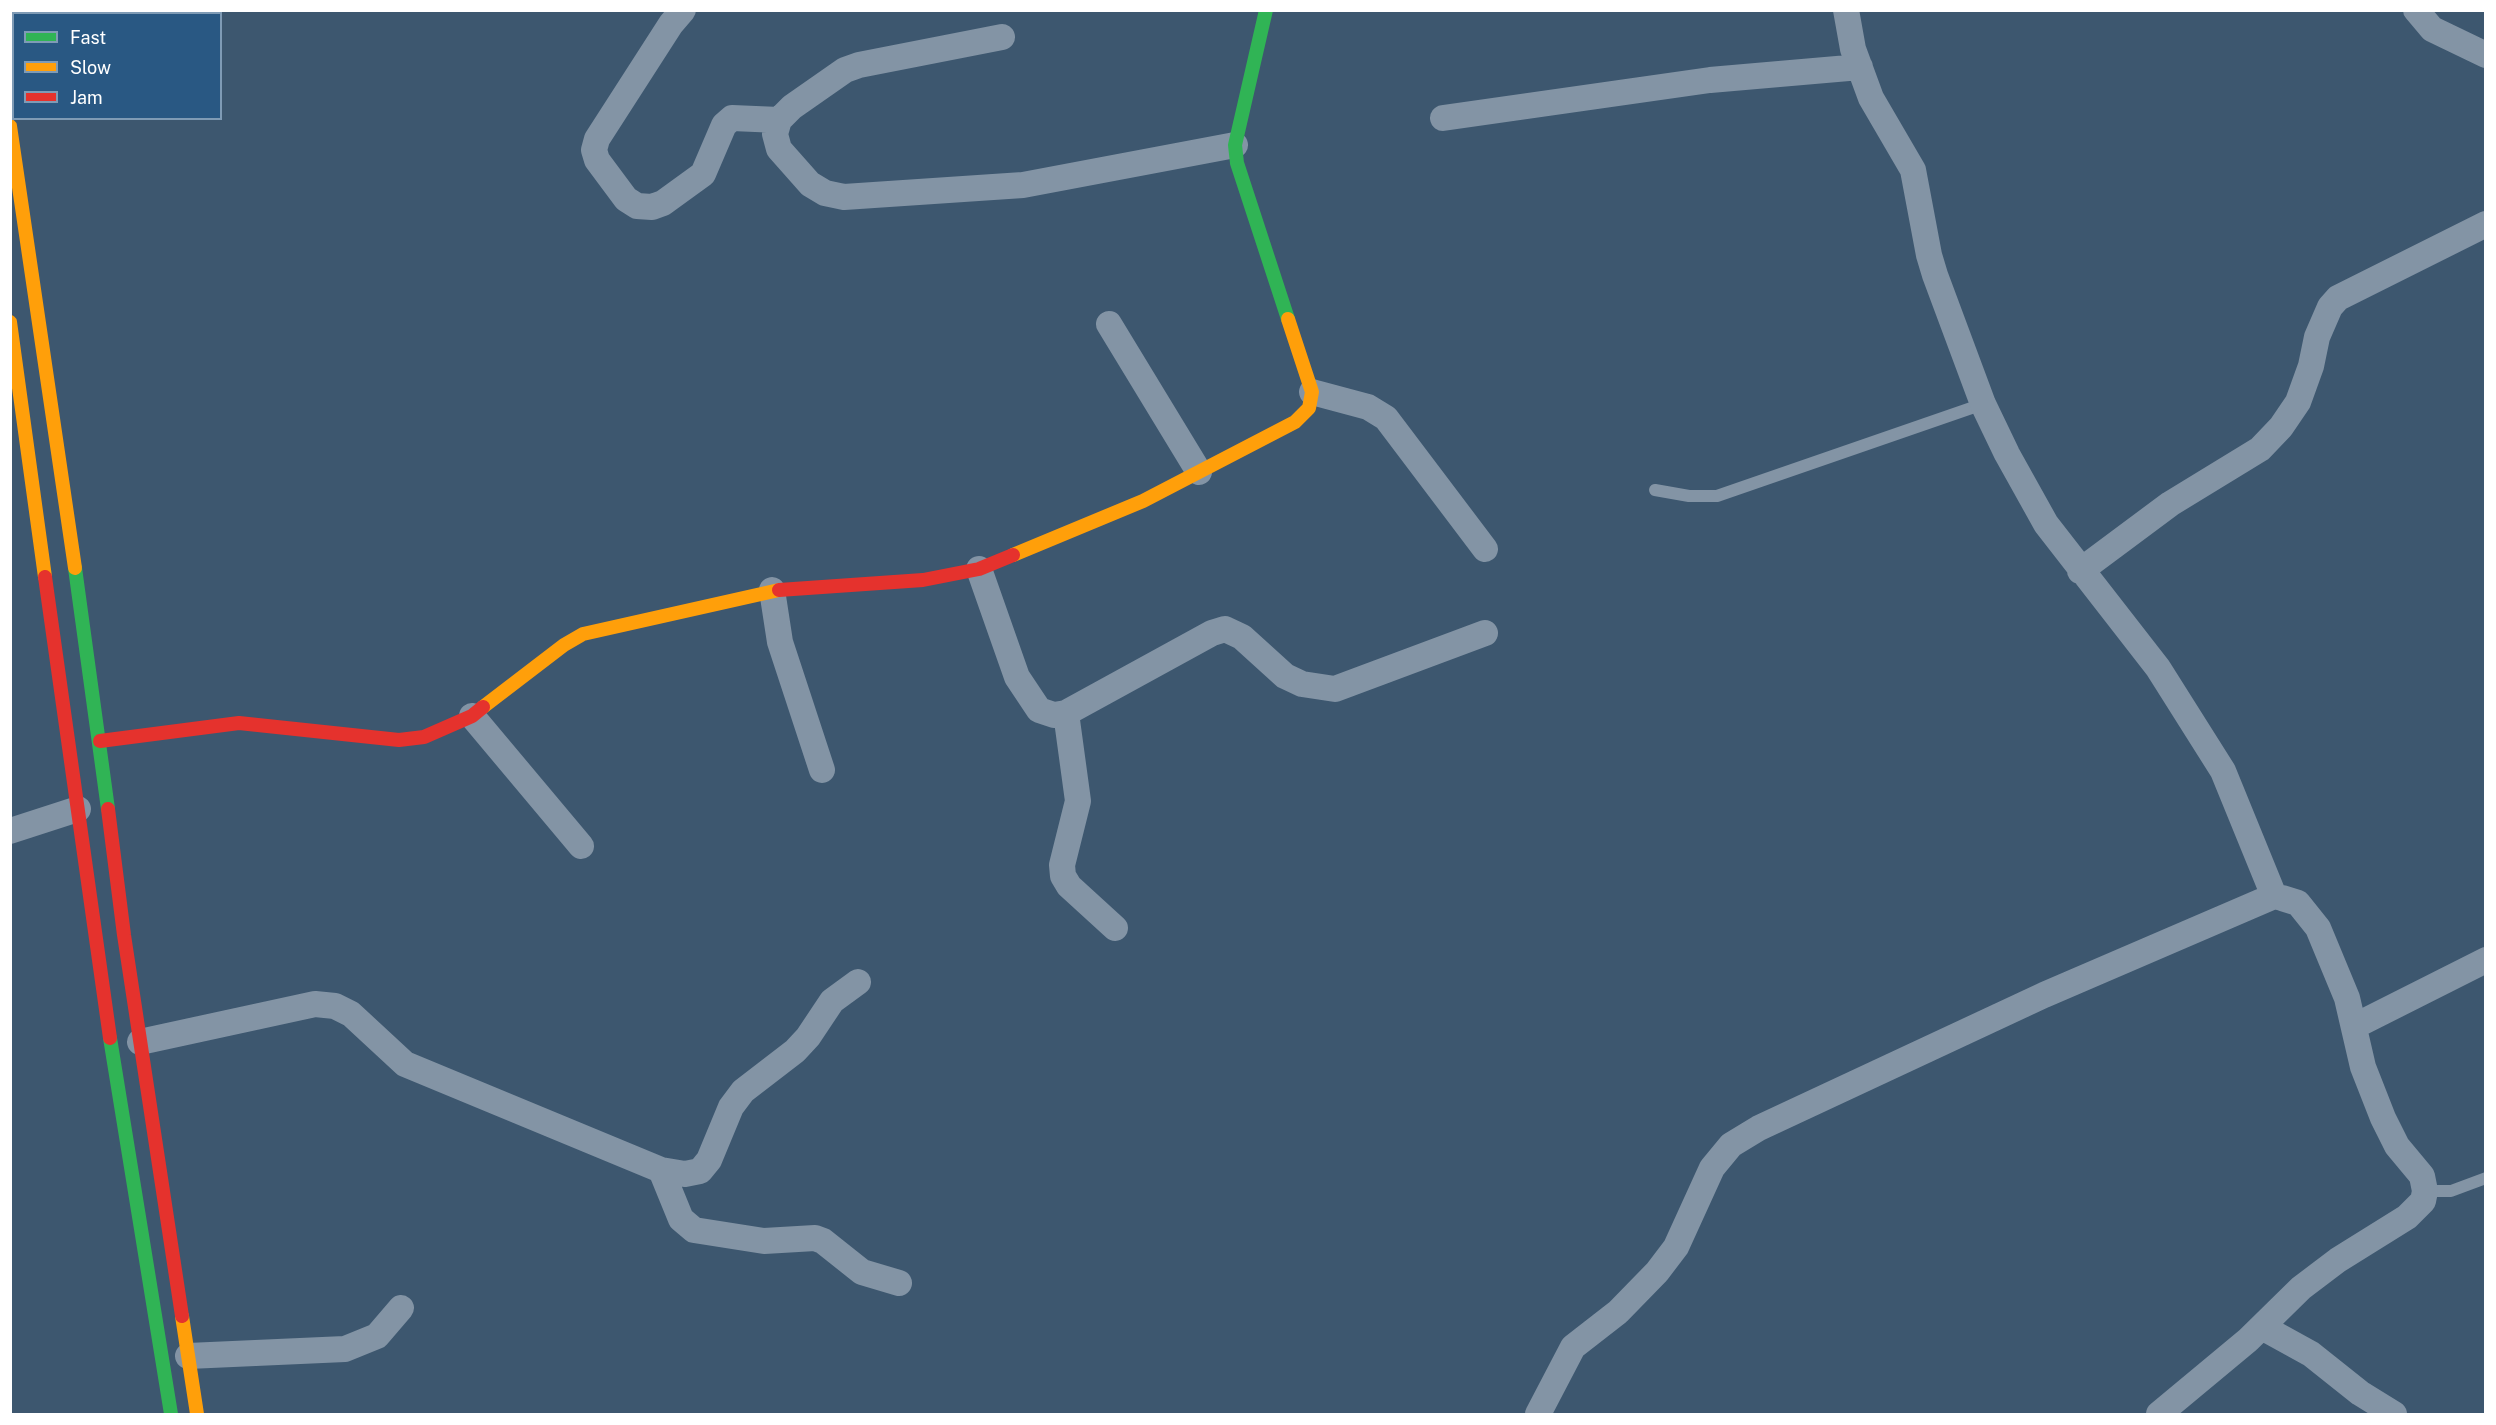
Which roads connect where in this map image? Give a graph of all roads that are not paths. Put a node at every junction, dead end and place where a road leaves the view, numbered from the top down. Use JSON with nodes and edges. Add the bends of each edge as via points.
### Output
{"nodes":[{"id":1,"x":683,"y":10,"type":"edge"},
{"id":2,"x":1266,"y":10,"type":"edge"},
{"id":3,"x":2416,"y":10,"type":"edge"},
{"id":4,"x":1849,"y":12,"type":"edge"},
{"id":5,"x":1002,"y":37,"type":"dead end"},
{"id":6,"x":2486,"y":55,"type":"edge"},
{"id":7,"x":1860,"y":67,"type":"junction"},
{"id":8,"x":1443,"y":118,"type":"dead end"},
{"id":9,"x":779,"y":120,"type":"junction"},
{"id":10,"x":10,"y":126,"type":"edge"},
{"id":11,"x":1235,"y":145,"type":"junction"},
{"id":12,"x":2486,"y":224,"type":"edge"},
{"id":13,"x":10,"y":322,"type":"edge"},
{"id":14,"x":1109,"y":324,"type":"dead end"},
{"id":15,"x":1312,"y":392,"type":"junction"},
{"id":16,"x":1983,"y":404,"type":"junction"},
{"id":17,"x":17,"y":424,"type":"edge"},
{"id":18,"x":1199,"y":472,"type":"junction"},
{"id":19,"x":1655,"y":489,"type":"dead end"},
{"id":20,"x":1485,"y":549,"type":"dead end"},
{"id":21,"x":979,"y":569,"type":"junction"},
{"id":22,"x":2080,"y":571,"type":"junction"},
{"id":23,"x":772,"y":590,"type":"junction"},
{"id":24,"x":1485,"y":633,"type":"dead end"},
{"id":25,"x":1066,"y":713,"type":"junction"},
{"id":26,"x":472,"y":716,"type":"junction"},
{"id":27,"x":100,"y":741,"type":"junction"},
{"id":28,"x":822,"y":770,"type":"dead end"},
{"id":29,"x":78,"y":808,"type":"junction"},
{"id":30,"x":10,"y":831,"type":"edge"},
{"id":31,"x":581,"y":846,"type":"dead end"},
{"id":32,"x":2274,"y":896,"type":"junction"},
{"id":33,"x":1115,"y":928,"type":"dead end"},
{"id":34,"x":2486,"y":960,"type":"edge"},
{"id":35,"x":858,"y":982,"type":"dead end"},
{"id":36,"x":2355,"y":1026,"type":"junction"},
{"id":37,"x":140,"y":1042,"type":"junction"},
{"id":38,"x":661,"y":1170,"type":"junction"},
{"id":39,"x":2486,"y":1178,"type":"edge"},
{"id":40,"x":2425,"y":1191,"type":"junction"},
{"id":41,"x":899,"y":1283,"type":"dead end"},
{"id":42,"x":401,"y":1308,"type":"dead end"},
{"id":43,"x":2262,"y":1327,"type":"junction"},
{"id":44,"x":188,"y":1356,"type":"junction"},
{"id":45,"x":171,"y":1414,"type":"edge"},
{"id":46,"x":197,"y":1414,"type":"edge"},
{"id":47,"x":1538,"y":1414,"type":"edge"},
{"id":48,"x":2159,"y":1414,"type":"edge"},
{"id":49,"x":2394,"y":1414,"type":"edge"}],
"edges":[{"from":1,"to":9,"type":"street","via":[[597,139],[597,160],[626,199],[637,206],[652,207],[703,174],[723,125],[732,118]]},
{"from":2,"to":11,"type":"main road"},
{"from":3,"to":6,"type":"street","via":[[2432,29]]},
{"from":4,"to":7,"type":"street"},
{"from":5,"to":9,"type":"street","via":[[845,70]]},
{"from":7,"to":8,"type":"street","via":[[1710,80]]},
{"from":7,"to":16,"type":"street","via":[[1883,123],[1912,170],[1929,255]]},
{"from":9,"to":11,"type":"street","via":[[775,134],[779,150],[810,184],[825,193],[844,197],[1023,185]]},
{"from":10,"to":27,"type":"main road"},
{"from":11,"to":15,"type":"main road","via":[[1237,163]]},
{"from":12,"to":22,"type":"street","via":[[2337,298],[2317,336],[2298,402],[2281,428],[2260,449],[2170,504]]},
{"from":13,"to":17,"type":"main road"},
{"from":14,"to":18,"type":"street"},
{"from":15,"to":18,"type":"main road","via":[[1309,408],[1295,422]]},
{"from":15,"to":20,"type":"street","via":[[1368,407],[1386,418]]},
{"from":16,"to":19,"type":"lane","via":[[1718,496],[1689,496]]},
{"from":16,"to":22,"type":"street","via":[[2046,524]]},
{"from":17,"to":29,"type":"main road"},
{"from":18,"to":21,"type":"main road","via":[[1143,501]]},
{"from":21,"to":23,"type":"main road","via":[[923,580]]},
{"from":21,"to":25,"type":"street","via":[[1017,677],[1029,697],[1039,710],[1054,715]]},
{"from":22,"to":32,"type":"street","via":[[2158,668],[2223,771]]},
{"from":23,"to":26,"type":"main road","via":[[583,633]]},
{"from":23,"to":28,"type":"street","via":[[780,642]]},
{"from":24,"to":25,"type":"street","via":[[1335,689],[1302,684],[1285,676],[1242,637],[1225,629]]},
{"from":25,"to":33,"type":"street","via":[[1078,801],[1062,865],[1063,876]]},
{"from":26,"to":27,"type":"main road","via":[[424,737],[399,740],[240,723]]},
{"from":26,"to":31,"type":"street"},
{"from":27,"to":37,"type":"main road"},
{"from":29,"to":30,"type":"street"},
{"from":29,"to":45,"type":"main road","via":[[132,1185]]},
{"from":32,"to":36,"type":"street","via":[[2298,903],[2319,928]]},
{"from":32,"to":47,"type":"street","via":[[2044,995],[1759,1128],[1731,1145],[1712,1168],[1676,1246],[1618,1312],[1572,1347]]},
{"from":34,"to":36,"type":"street"},
{"from":35,"to":38,"type":"street","via":[[832,1001],[795,1051],[743,1091],[700,1171],[685,1174]]},
{"from":36,"to":40,"type":"street","via":[[2363,1067],[2383,1118],[2397,1146],[2422,1176]]},
{"from":37,"to":38,"type":"street","via":[[315,1004],[335,1006],[351,1014],[405,1064]]},
{"from":37,"to":44,"type":"main road"},
{"from":38,"to":41,"type":"street","via":[[681,1219],[694,1230],[764,1241],[814,1238],[862,1272]]},
{"from":39,"to":40,"type":"lane","via":[[2451,1191]]},
{"from":40,"to":43,"type":"street","via":[[2423,1201],[2407,1217],[2301,1288]]},
{"from":42,"to":44,"type":"street","via":[[377,1336],[345,1349]]},
{"from":43,"to":48,"type":"street"},
{"from":43,"to":49,"type":"street","via":[[2311,1354]]},
{"from":44,"to":46,"type":"main road"}]}
